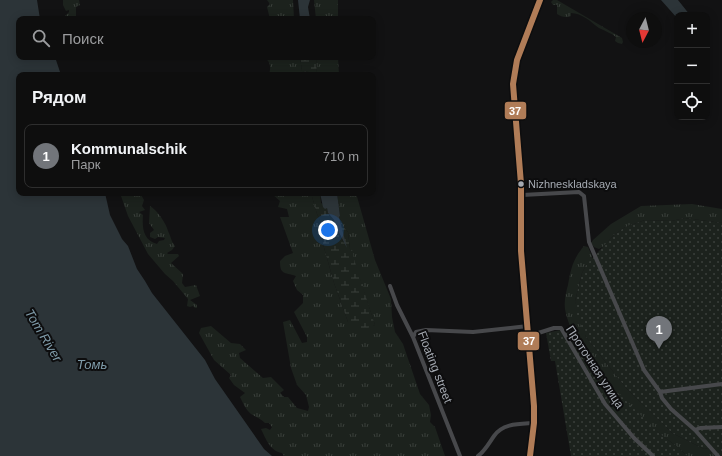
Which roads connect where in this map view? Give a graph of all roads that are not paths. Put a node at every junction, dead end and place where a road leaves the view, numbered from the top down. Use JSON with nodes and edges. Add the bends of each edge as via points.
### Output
{"nodes":[{"id":1,"x":540,"y":0,"type":"edge"},
{"id":2,"x":522,"y":195,"type":"junction"},
{"id":3,"x":390,"y":286,"type":"dead end"},
{"id":4,"x":528,"y":326,"type":"junction"},
{"id":5,"x":529,"y":336,"type":"junction"},
{"id":6,"x":413,"y":338,"type":"junction"},
{"id":7,"x":722,"y":384,"type":"edge"},
{"id":8,"x":660,"y":392,"type":"junction"},
{"id":9,"x":534,"y":423,"type":"junction"},
{"id":10,"x":722,"y":427,"type":"edge"},
{"id":11,"x":695,"y":430,"type":"junction"},
{"id":12,"x":460,"y":456,"type":"edge"},
{"id":13,"x":478,"y":456,"type":"edge"},
{"id":14,"x":530,"y":456,"type":"edge"},
{"id":15,"x":653,"y":456,"type":"edge"},
{"id":16,"x":718,"y":456,"type":"edge"}],
"edges":[{"from":1,"to":2,"type":"street","via":[[523,42],[513,80]]},
{"from":2,"to":4,"type":"street","via":[[521,251]]},
{"from":2,"to":8,"type":"street","via":[[579,192],[584,196],[592,250],[644,370]]},
{"from":3,"to":6,"type":"street","name":"Floating street"},
{"from":4,"to":5,"type":"street"},
{"from":4,"to":6,"type":"street","via":[[473,332],[426,330],[417,332]]},
{"from":5,"to":9,"type":"street"},
{"from":5,"to":15,"type":"street","name":"Проточная улица","via":[[562,328],[605,404]]},
{"from":6,"to":12,"type":"street","name":"Floating street"},
{"from":7,"to":8,"type":"street"},
{"from":8,"to":11,"type":"street","via":[[671,409]]},
{"from":9,"to":13,"type":"street","via":[[502,428]]},
{"from":9,"to":14,"type":"street"},
{"from":10,"to":11,"type":"street"},
{"from":11,"to":16,"type":"street"}]}
